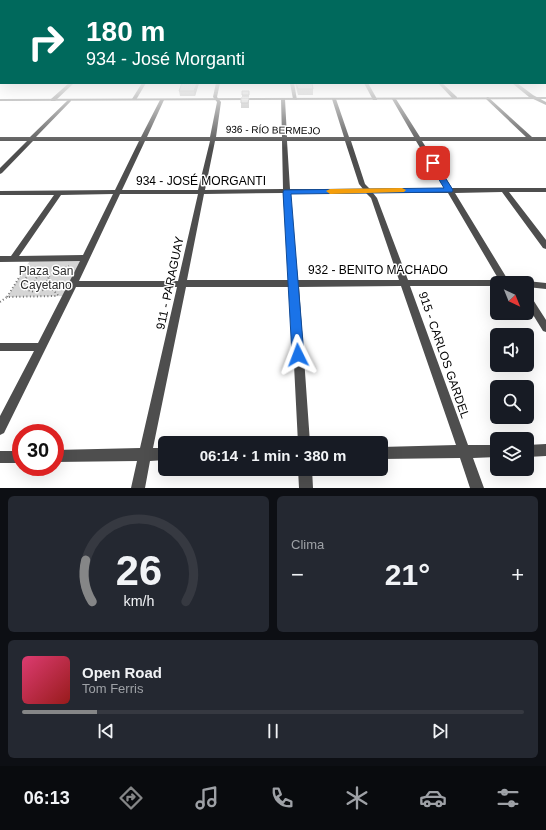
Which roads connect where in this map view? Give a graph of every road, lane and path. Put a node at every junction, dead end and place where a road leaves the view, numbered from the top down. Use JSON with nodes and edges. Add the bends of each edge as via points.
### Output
{"nodes":[{"id":1,"x":66,"y":103,"type":"edge"},
{"id":2,"x":161,"y":103,"type":"edge"},
{"id":3,"x":219,"y":103,"type":"edge"},
{"id":4,"x":283,"y":103,"type":"edge"},
{"id":5,"x":335,"y":103,"type":"edge"},
{"id":6,"x":396,"y":103,"type":"edge"},
{"id":7,"x":493,"y":103,"type":"edge"},
{"id":8,"x":142,"y":138,"type":"junction"},
{"id":9,"x":213,"y":138,"type":"junction"},
{"id":10,"x":32,"y":139,"type":"junction"},
{"id":11,"x":531,"y":139,"type":"junction"},
{"id":12,"x":543,"y":139,"type":"edge"},
{"id":13,"x":0,"y":140,"type":"edge"},
{"id":14,"x":284,"y":140,"type":"junction"},
{"id":15,"x":348,"y":140,"type":"junction"},
{"id":16,"x":418,"y":140,"type":"junction"},
{"id":17,"x":546,"y":145,"type":"edge"},
{"id":18,"x":0,"y":172,"type":"edge"},
{"id":19,"x":449,"y":190,"type":"junction"},
{"id":20,"x":504,"y":190,"type":"junction"},
{"id":21,"x":546,"y":190,"type":"edge"},
{"id":22,"x":368,"y":191,"type":"junction"},
{"id":23,"x":59,"y":192,"type":"junction"},
{"id":24,"x":115,"y":192,"type":"junction"},
{"id":25,"x":201,"y":192,"type":"junction"},
{"id":26,"x":287,"y":192,"type":"junction"},
{"id":27,"x":0,"y":193,"type":"edge"},
{"id":28,"x":546,"y":246,"type":"edge"},
{"id":29,"x":85,"y":258,"type":"junction"},
{"id":30,"x":0,"y":259,"type":"edge"},
{"id":31,"x":13,"y":259,"type":"junction"},
{"id":32,"x":34,"y":270,"type":"junction"},
{"id":33,"x":39,"y":276,"type":"junction"},
{"id":34,"x":49,"y":276,"type":"junction"},
{"id":35,"x":501,"y":276,"type":"edge"},
{"id":36,"x":45,"y":282,"type":"junction"},
{"id":37,"x":294,"y":282,"type":"junction"},
{"id":38,"x":405,"y":282,"type":"junction"},
{"id":39,"x":490,"y":282,"type":"edge"},
{"id":40,"x":182,"y":283,"type":"junction"},
{"id":41,"x":73,"y":284,"type":"junction"},
{"id":42,"x":534,"y":285,"type":"edge"},
{"id":43,"x":546,"y":286,"type":"edge"},
{"id":44,"x":51,"y":288,"type":"junction"},
{"id":45,"x":62,"y":296,"type":"junction"},
{"id":46,"x":7,"y":297,"type":"junction"},
{"id":47,"x":0,"y":302,"type":"edge"},
{"id":48,"x":534,"y":309,"type":"edge"},
{"id":49,"x":546,"y":328,"type":"edge"},
{"id":50,"x":41,"y":347,"type":"junction"},
{"id":51,"x":0,"y":348,"type":"edge"},
{"id":52,"x":0,"y":429,"type":"edge"},
{"id":53,"x":304,"y":436,"type":"edge"},
{"id":54,"x":546,"y":450,"type":"edge"},
{"id":55,"x":490,"y":451,"type":"edge"},
{"id":56,"x":534,"y":451,"type":"edge"},
{"id":57,"x":465,"y":452,"type":"junction"},
{"id":58,"x":388,"y":453,"type":"edge"},
{"id":59,"x":146,"y":454,"type":"junction"},
{"id":60,"x":158,"y":454,"type":"edge"},
{"id":61,"x":64,"y":456,"type":"edge"},
{"id":62,"x":12,"y":457,"type":"edge"},
{"id":63,"x":0,"y":458,"type":"edge"},
{"id":64,"x":305,"y":476,"type":"edge"},
{"id":65,"x":138,"y":488,"type":"edge"},
{"id":66,"x":306,"y":488,"type":"edge"},
{"id":67,"x":477,"y":488,"type":"edge"}],
"edges":[{"from":1,"to":10,"type":"street"},
{"from":2,"to":8,"type":"street"},
{"from":3,"to":9,"type":"street","name":"911 - PARAGUAY"},
{"from":4,"to":14,"type":"street"},
{"from":5,"to":15,"type":"street","name":"915 - CARLOS GARDEL"},
{"from":6,"to":16,"type":"street"},
{"from":7,"to":11,"type":"street"},
{"from":8,"to":9,"type":"street","name":"936 - RÍO BERMEJO"},
{"from":8,"to":10,"type":"street","name":"936 - RÍO BERMEJO"},
{"from":8,"to":24,"type":"street"},
{"from":9,"to":14,"type":"street","name":"936 - RÍO BERMEJO"},
{"from":9,"to":25,"type":"street","name":"911 - PARAGUAY"},
{"from":10,"to":13,"type":"street","name":"936 - RÍO BERMEJO"},
{"from":10,"to":18,"type":"street"},
{"from":11,"to":12,"type":"street","name":"936 - RÍO BERMEJO"},
{"from":11,"to":16,"type":"street","name":"936 - RÍO BERMEJO"},
{"from":12,"to":17,"type":"street"},
{"from":14,"to":15,"type":"street","name":"936 - RÍO BERMEJO"},
{"from":14,"to":26,"type":"street"},
{"from":15,"to":16,"type":"street","name":"936 - RÍO BERMEJO"},
{"from":15,"to":22,"type":"street","name":"915 - CARLOS GARDEL","via":[[362,184]]},
{"from":16,"to":19,"type":"street"},
{"from":19,"to":20,"type":"street","name":"934 - JOSÉ MORGANTI"},
{"from":19,"to":22,"type":"street","name":"934 - JOSÉ MORGANTI"},
{"from":19,"to":35,"type":"street"},
{"from":20,"to":21,"type":"street","name":"934 - JOSÉ MORGANTI"},
{"from":20,"to":28,"type":"street"},
{"from":22,"to":26,"type":"street","name":"934 - JOSÉ MORGANTI"},
{"from":22,"to":38,"type":"street","name":"915 - CARLOS GARDEL","via":[[374,198]]},
{"from":23,"to":24,"type":"street","name":"934 - JOSÉ MORGANTI"},
{"from":23,"to":27,"type":"street","name":"934 - JOSÉ MORGANTI"},
{"from":23,"to":31,"type":"street"},
{"from":24,"to":25,"type":"street","name":"934 - JOSÉ MORGANTI"},
{"from":24,"to":29,"type":"street"},
{"from":25,"to":26,"type":"street","name":"934 - JOSÉ MORGANTI"},
{"from":25,"to":40,"type":"street","name":"911 - PARAGUAY"},
{"from":26,"to":37,"type":"street"},
{"from":29,"to":31,"type":"street"},
{"from":29,"to":34,"type":"path"},
{"from":29,"to":41,"type":"street"},
{"from":30,"to":31,"type":"street"},
{"from":32,"to":33,"type":"path"},
{"from":32,"to":44,"type":"path","via":[[23,280],[24,289],[35,292]]},
{"from":32,"to":46,"type":"path","via":[[27,264]]},
{"from":33,"to":34,"type":"path"},
{"from":33,"to":36,"type":"path","via":[[35,280],[36,283]]},
{"from":34,"to":36,"type":"path"},
{"from":36,"to":44,"type":"path"},
{"from":37,"to":38,"type":"street","name":"932 - BENITO MACHADO"},
{"from":37,"to":40,"type":"street","name":"932 - BENITO MACHADO"},
{"from":37,"to":53,"type":"street"},
{"from":38,"to":39,"type":"street","name":"932 - BENITO MACHADO"},
{"from":38,"to":57,"type":"street","name":"915 - CARLOS GARDEL"},
{"from":40,"to":41,"type":"street","name":"932 - BENITO MACHADO"},
{"from":40,"to":59,"type":"street","name":"911 - PARAGUAY"},
{"from":41,"to":45,"type":"street"},
{"from":42,"to":43,"type":"street"},
{"from":44,"to":45,"type":"path"},
{"from":45,"to":46,"type":"path"},
{"from":45,"to":50,"type":"street"},
{"from":46,"to":47,"type":"path"},
{"from":48,"to":49,"type":"street"},
{"from":50,"to":51,"type":"street"},
{"from":50,"to":52,"type":"street"},
{"from":54,"to":56,"type":"street"},
{"from":55,"to":57,"type":"street"},
{"from":57,"to":58,"type":"street"},
{"from":57,"to":67,"type":"street","name":"915 - CARLOS GARDEL"},
{"from":59,"to":60,"type":"street"},
{"from":59,"to":61,"type":"street"},
{"from":59,"to":65,"type":"street","name":"911 - PARAGUAY"},
{"from":62,"to":63,"type":"street"},
{"from":64,"to":66,"type":"street"}]}
